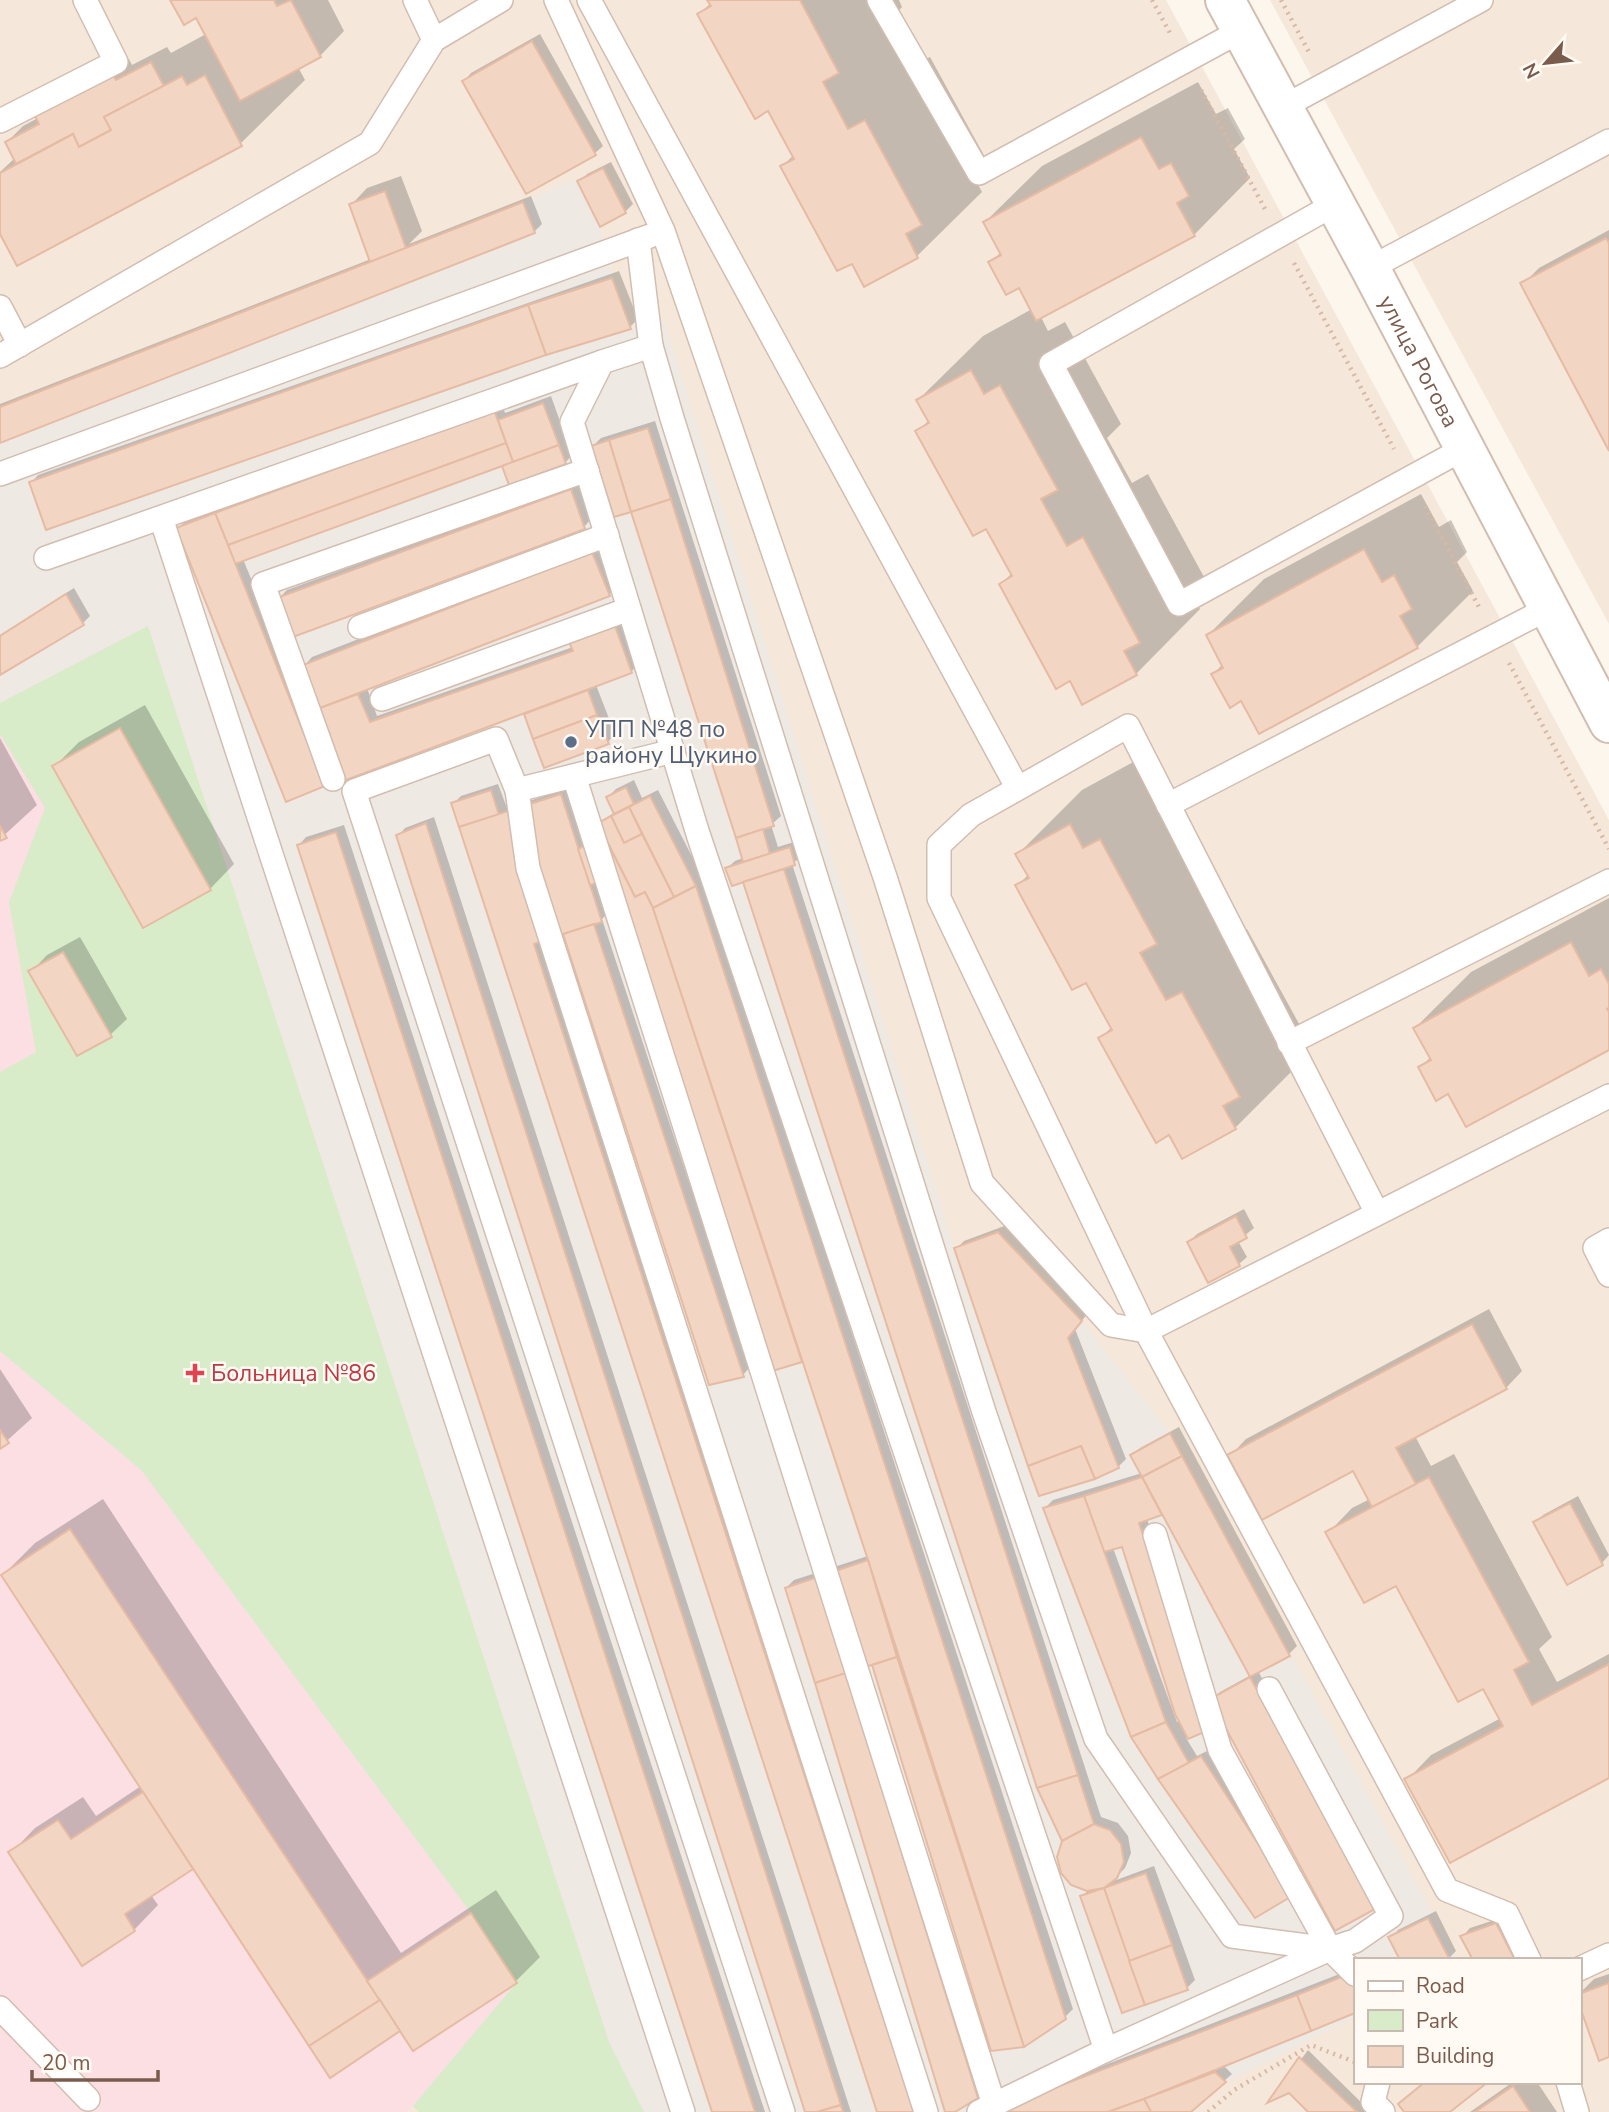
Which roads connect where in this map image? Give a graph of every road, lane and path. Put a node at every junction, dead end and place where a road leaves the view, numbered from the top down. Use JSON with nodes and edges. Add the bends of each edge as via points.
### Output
{"nodes":[{"id":1,"x":85,"y":0,"type":"edge"},
{"id":2,"x":415,"y":0,"type":"edge"},
{"id":3,"x":501,"y":0,"type":"edge"},
{"id":4,"x":556,"y":0,"type":"edge"},
{"id":5,"x":589,"y":0,"type":"edge"},
{"id":6,"x":879,"y":0,"type":"edge"},
{"id":7,"x":1152,"y":0,"type":"edge"},
{"id":8,"x":1481,"y":0,"type":"edge"},
{"id":9,"x":1233,"y":15,"type":"edge"},
{"id":10,"x":434,"y":40,"type":"junction"},
{"id":11,"x":1185,"y":61,"type":"junction"},
{"id":12,"x":1283,"y":107,"type":"junction"},
{"id":13,"x":0,"y":121,"type":"edge"},
{"id":14,"x":1609,"y":141,"type":"edge"},
{"id":15,"x":1335,"y":204,"type":"junction"},
{"id":16,"x":663,"y":231,"type":"junction"},
{"id":17,"x":1279,"y":236,"type":"junction"},
{"id":18,"x":638,"y":240,"type":"junction"},
{"id":19,"x":1370,"y":268,"type":"junction"},
{"id":20,"x":0,"y":307,"type":"edge"},
{"id":21,"x":651,"y":346,"type":"junction"},
{"id":22,"x":10,"y":350,"type":"edge"},
{"id":23,"x":602,"y":362,"type":"junction"},
{"id":24,"x":1465,"y":448,"type":"junction"},
{"id":25,"x":587,"y":470,"type":"junction"},
{"id":26,"x":0,"y":474,"type":"edge"},
{"id":27,"x":1410,"y":479,"type":"junction"},
{"id":28,"x":161,"y":517,"type":"junction"},
{"id":29,"x":607,"y":535,"type":"junction"},
{"id":30,"x":46,"y":558,"type":"dead end"},
{"id":31,"x":1549,"y":608,"type":"junction"},
{"id":32,"x":629,"y":609,"type":"junction"},
{"id":33,"x":359,"y":627,"type":"dead end"},
{"id":34,"x":1495,"y":636,"type":"junction"},
{"id":35,"x":382,"y":699,"type":"dead end"},
{"id":36,"x":1604,"y":701,"type":"edge"},
{"id":37,"x":673,"y":751,"type":"junction"},
{"id":38,"x":574,"y":776,"type":"junction"},
{"id":39,"x":333,"y":779,"type":"dead end"},
{"id":40,"x":1017,"y":787,"type":"junction"},
{"id":41,"x":517,"y":790,"type":"junction"},
{"id":42,"x":1168,"y":805,"type":"junction"},
{"id":43,"x":1609,"y":849,"type":"edge"},
{"id":44,"x":1609,"y":881,"type":"edge"},
{"id":45,"x":1289,"y":1042,"type":"junction"},
{"id":46,"x":1609,"y":1096,"type":"edge"},
{"id":47,"x":1377,"y":1213,"type":"junction"},
{"id":48,"x":1609,"y":1240,"type":"edge"},
{"id":49,"x":1609,"y":1275,"type":"edge"},
{"id":50,"x":1146,"y":1331,"type":"junction"},
{"id":51,"x":1155,"y":1535,"type":"dead end"},
{"id":52,"x":1269,"y":1689,"type":"dead end"},
{"id":53,"x":1330,"y":1948,"type":"junction"},
{"id":54,"x":1609,"y":1955,"type":"edge"},
{"id":55,"x":1528,"y":1958,"type":"edge"},
{"id":56,"x":1581,"y":1968,"type":"edge"},
{"id":57,"x":1354,"y":1974,"type":"edge"},
{"id":58,"x":0,"y":2008,"type":"edge"},
{"id":59,"x":1106,"y":2050,"type":"junction"},
{"id":60,"x":1354,"y":2063,"type":"edge"},
{"id":61,"x":1378,"y":2084,"type":"edge"},
{"id":62,"x":1570,"y":2084,"type":"edge"},
{"id":63,"x":88,"y":2099,"type":"dead end"},
{"id":64,"x":986,"y":2108,"type":"edge"},
{"id":65,"x":683,"y":2112,"type":"edge"},
{"id":66,"x":783,"y":2112,"type":"edge"},
{"id":67,"x":926,"y":2112,"type":"edge"},
{"id":68,"x":1208,"y":2112,"type":"edge"},
{"id":69,"x":1382,"y":2112,"type":"edge"},
{"id":70,"x":1577,"y":2112,"type":"edge"}],
"edges":[{"from":1,"to":13,"type":"lane","via":[[116,62]]},
{"from":2,"to":10,"type":"lane"},
{"from":3,"to":10,"type":"lane"},
{"from":4,"to":16,"type":"lane"},
{"from":5,"to":40,"type":"lane"},
{"from":6,"to":11,"type":"lane","via":[[979,173]]},
{"from":7,"to":11,"type":"path"},
{"from":8,"to":12,"type":"lane"},
{"from":9,"to":11,"type":"lane"},
{"from":9,"to":12,"type":"street","name":"улица Рогова"},
{"from":10,"to":22,"type":"lane","via":[[370,143]]},
{"from":11,"to":17,"type":"path"},
{"from":12,"to":15,"type":"street","name":"улица Рогова"},
{"from":14,"to":19,"type":"lane"},
{"from":15,"to":17,"type":"lane"},
{"from":15,"to":19,"type":"street","name":"улица Рогова"},
{"from":16,"to":18,"type":"lane"},
{"from":16,"to":50,"type":"lane","via":[[885,877],[982,1183],[1111,1325]]},
{"from":17,"to":27,"type":"path"},
{"from":17,"to":27,"type":"lane","via":[[1051,363],[1179,604]]},
{"from":18,"to":21,"type":"lane"},
{"from":18,"to":26,"type":"lane"},
{"from":19,"to":24,"type":"street","name":"улица Рогова"},
{"from":20,"to":22,"type":"lane"},
{"from":21,"to":23,"type":"lane"},
{"from":21,"to":53,"type":"lane","via":[[979,1398],[1096,1739],[1232,1937]]},
{"from":23,"to":25,"type":"lane","via":[[572,422]]},
{"from":23,"to":28,"type":"lane"},
{"from":24,"to":27,"type":"lane"},
{"from":24,"to":31,"type":"street","name":"улица Рогова"},
{"from":25,"to":29,"type":"lane"},
{"from":25,"to":39,"type":"lane","via":[[263,584]]},
{"from":27,"to":34,"type":"path"},
{"from":28,"to":30,"type":"lane"},
{"from":28,"to":65,"type":"lane"},
{"from":29,"to":32,"type":"lane"},
{"from":29,"to":33,"type":"lane"},
{"from":31,"to":34,"type":"lane"},
{"from":31,"to":36,"type":"street","name":"улица Рогова"},
{"from":32,"to":35,"type":"lane"},
{"from":32,"to":37,"type":"lane"},
{"from":34,"to":42,"type":"lane"},
{"from":34,"to":43,"type":"path"},
{"from":37,"to":38,"type":"lane"},
{"from":37,"to":59,"type":"lane"},
{"from":38,"to":41,"type":"lane"},
{"from":38,"to":64,"type":"lane"},
{"from":40,"to":42,"type":"lane","via":[[1128,726]]},
{"from":40,"to":50,"type":"lane","via":[[971,815],[939,845],[939,898]]},
{"from":41,"to":66,"type":"lane","via":[[496,738],[354,791]]},
{"from":41,"to":67,"type":"lane","via":[[528,868]]},
{"from":42,"to":45,"type":"lane"},
{"from":44,"to":45,"type":"lane"},
{"from":45,"to":47,"type":"lane"},
{"from":46,"to":47,"type":"lane"},
{"from":47,"to":50,"type":"lane"},
{"from":48,"to":49,"type":"lane","via":[[1595,1248]]},
{"from":50,"to":55,"type":"lane","via":[[1447,1890],[1507,1914]]},
{"from":51,"to":53,"type":"lane","via":[[1220,1750]]},
{"from":52,"to":53,"type":"lane","via":[[1391,1916],[1355,1941]]},
{"from":53,"to":57,"type":"lane"},
{"from":53,"to":59,"type":"lane"},
{"from":54,"to":56,"type":"lane"},
{"from":58,"to":63,"type":"lane"},
{"from":59,"to":64,"type":"lane"},
{"from":60,"to":68,"type":"path","via":[[1311,2045],[1234,2090]]},
{"from":61,"to":69,"type":"lane","via":[[1373,2102]]},
{"from":62,"to":70,"type":"lane"}]}
